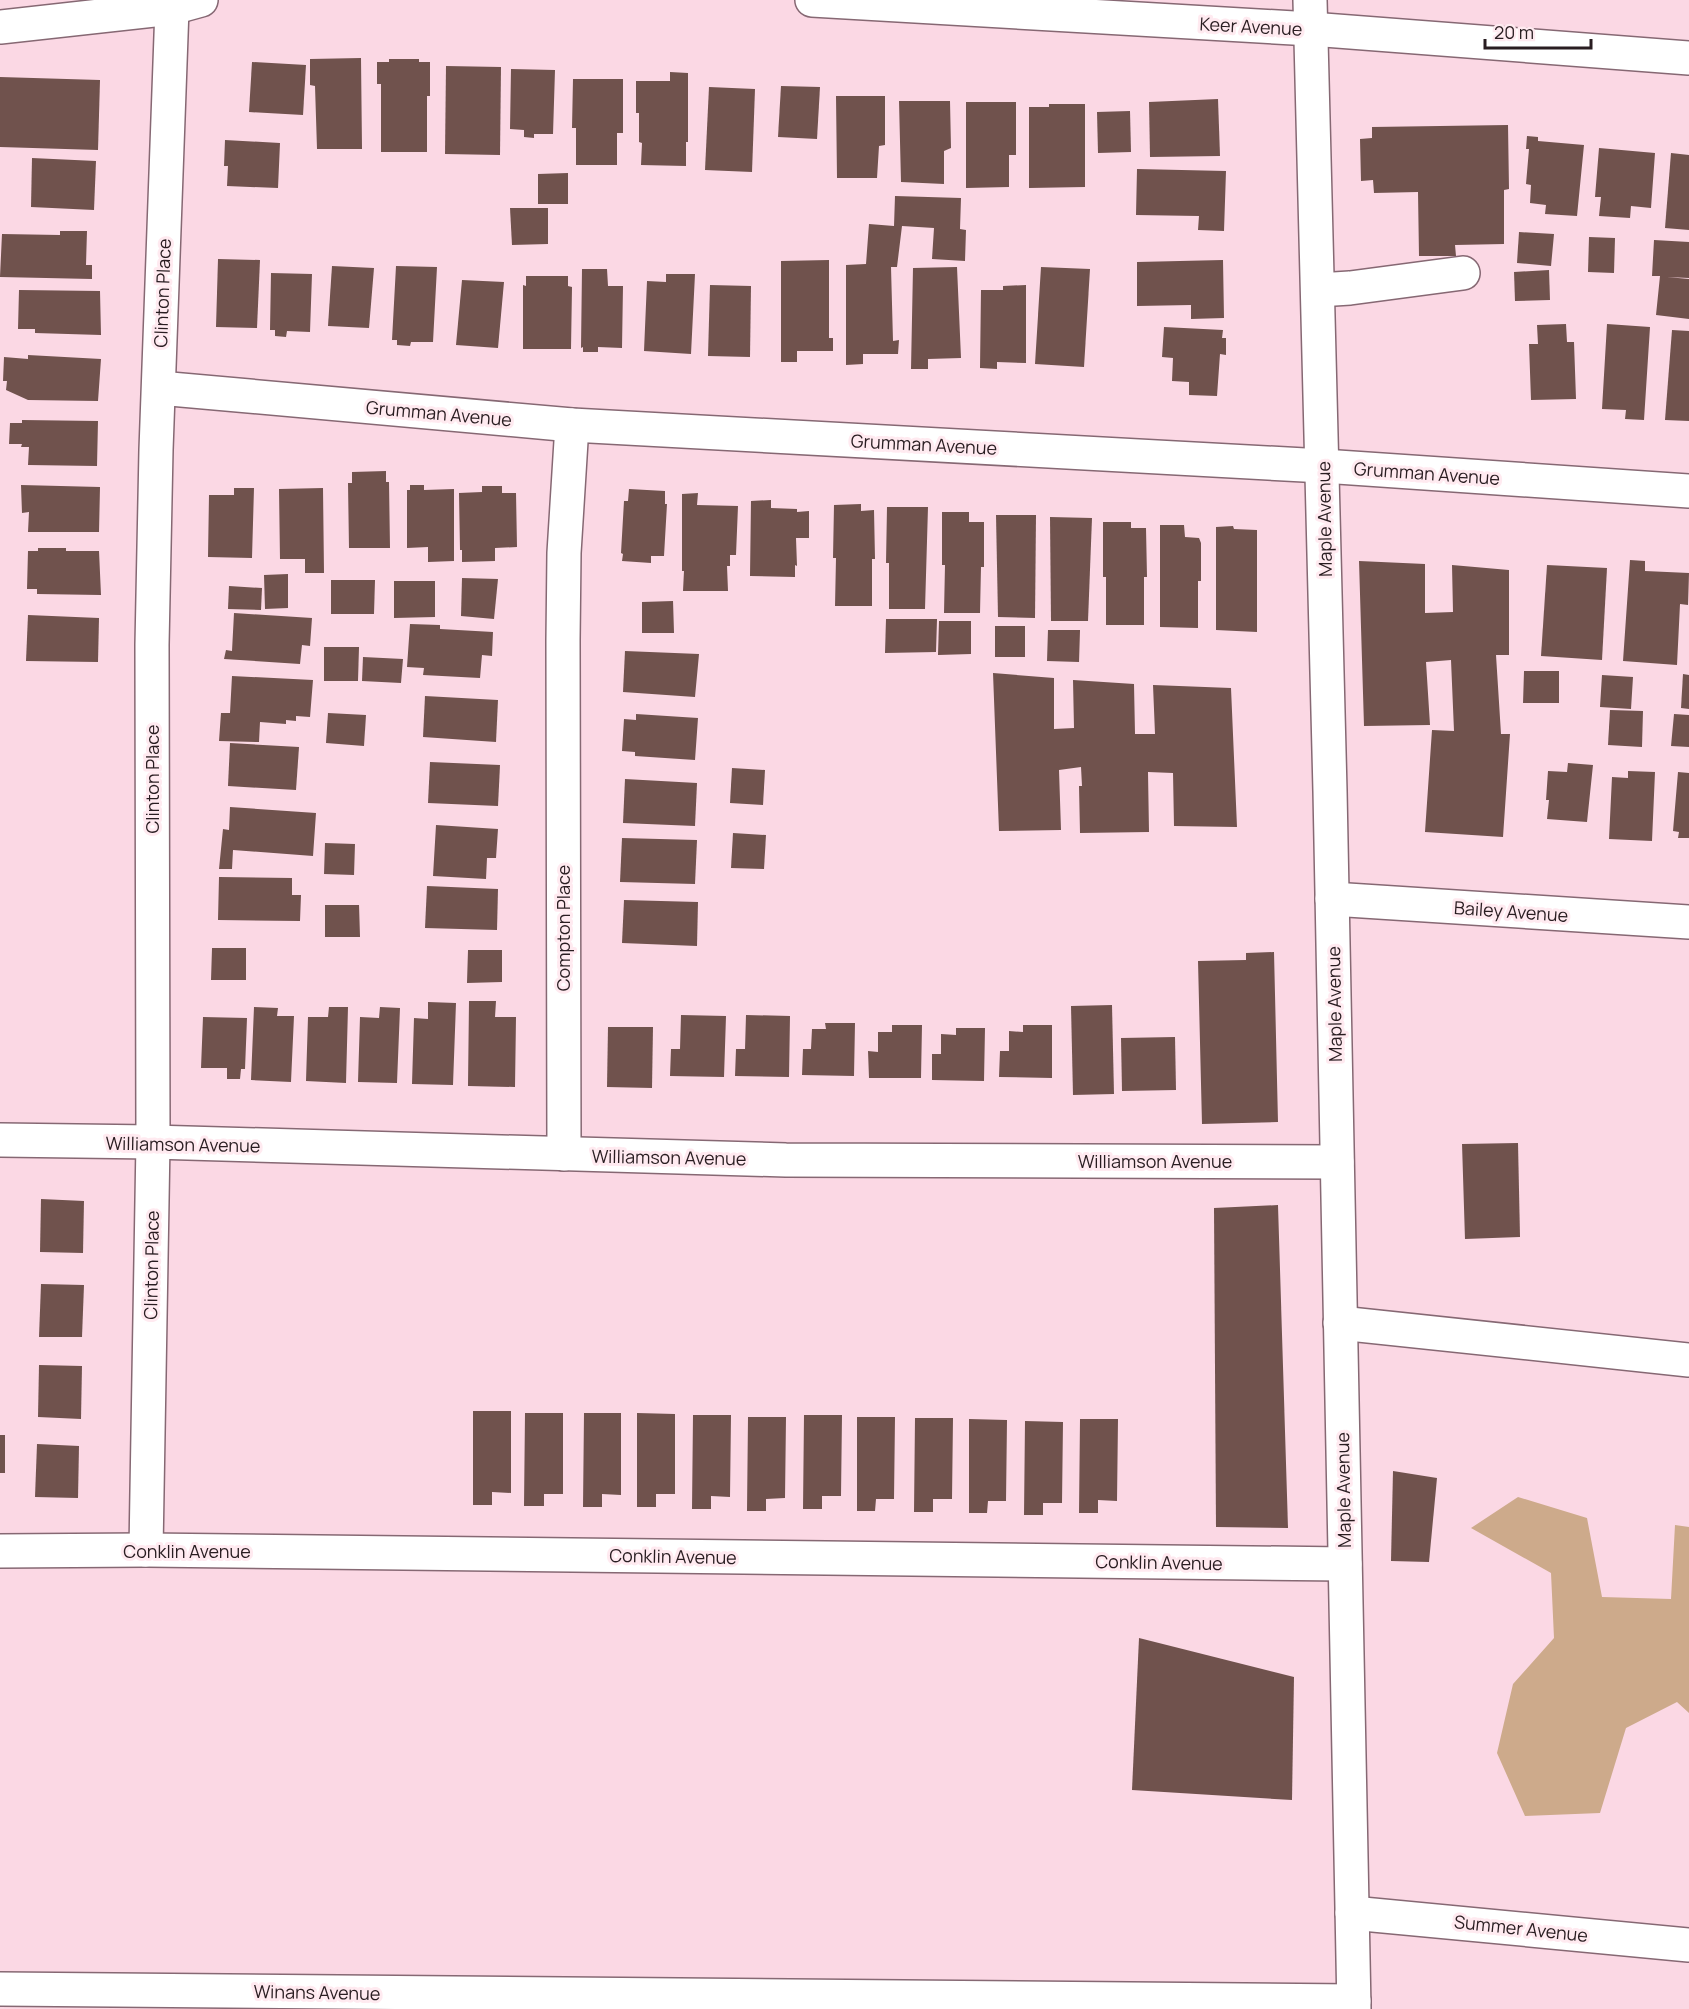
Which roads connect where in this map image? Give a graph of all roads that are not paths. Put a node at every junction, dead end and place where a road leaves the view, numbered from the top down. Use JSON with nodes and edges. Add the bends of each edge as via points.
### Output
{"nodes":[{"id":1,"x":812,"y":0,"type":"edge"},
{"id":2,"x":187,"y":4,"type":"edge"},
{"id":3,"x":1311,"y":14,"type":"edge"},
{"id":4,"x":0,"y":27,"type":"edge"},
{"id":5,"x":1689,"y":58,"type":"edge"},
{"id":6,"x":1463,"y":273,"type":"dead end"},
{"id":7,"x":1318,"y":290,"type":"junction"},
{"id":8,"x":159,"y":387,"type":"junction"},
{"id":9,"x":572,"y":425,"type":"junction"},
{"id":10,"x":1323,"y":466,"type":"junction"},
{"id":11,"x":1689,"y":491,"type":"edge"},
{"id":12,"x":1332,"y":899,"type":"junction"},
{"id":13,"x":1689,"y":922,"type":"edge"},
{"id":14,"x":0,"y":1140,"type":"edge"},
{"id":15,"x":153,"y":1142,"type":"junction"},
{"id":16,"x":564,"y":1154,"type":"junction"},
{"id":17,"x":1337,"y":1162,"type":"junction"},
{"id":18,"x":1340,"y":1323,"type":"junction"},
{"id":19,"x":1689,"y":1360,"type":"edge"},
{"id":20,"x":146,"y":1550,"type":"junction"},
{"id":21,"x":0,"y":1551,"type":"edge"},
{"id":22,"x":1345,"y":1564,"type":"junction"},
{"id":23,"x":1353,"y":1912,"type":"junction"},
{"id":24,"x":1689,"y":1944,"type":"edge"},
{"id":25,"x":0,"y":1989,"type":"edge"},
{"id":26,"x":552,"y":2002,"type":"edge"},
{"id":27,"x":1354,"y":2005,"type":"edge"}],
"edges":[{"from":1,"to":3,"type":"street","name":"Keer Avenue"},
{"from":2,"to":4,"type":"street"},
{"from":2,"to":8,"type":"street","name":"Clinton Place"},
{"from":3,"to":5,"type":"street","name":"Keer Avenue"},
{"from":3,"to":7,"type":"street","name":"Maple Avenue"},
{"from":6,"to":7,"type":"street"},
{"from":7,"to":10,"type":"street","name":"Maple Avenue"},
{"from":8,"to":9,"type":"street","name":"Grumman Avenue"},
{"from":8,"to":15,"type":"street","name":"Clinton Place","via":[[152,645]]},
{"from":9,"to":10,"type":"street","name":"Grumman Avenue"},
{"from":9,"to":16,"type":"street","name":"Compton Place","via":[[564,553]]},
{"from":10,"to":11,"type":"street","name":"Grumman Avenue"},
{"from":10,"to":12,"type":"street","name":"Maple Avenue"},
{"from":12,"to":13,"type":"street","name":"Bailey Avenue"},
{"from":12,"to":17,"type":"street","name":"Maple Avenue"},
{"from":14,"to":15,"type":"street","name":"Williamson Avenue"},
{"from":15,"to":16,"type":"street","name":"Williamson Avenue"},
{"from":15,"to":20,"type":"street","name":"Clinton Place"},
{"from":16,"to":17,"type":"street","name":"Williamson Avenue","via":[[786,1160]]},
{"from":17,"to":18,"type":"street","name":"Maple Avenue"},
{"from":18,"to":19,"type":"street"},
{"from":18,"to":22,"type":"street","name":"Maple Avenue"},
{"from":20,"to":21,"type":"street","name":"Conklin Avenue"},
{"from":20,"to":22,"type":"street","name":"Conklin Avenue"},
{"from":22,"to":23,"type":"street","name":"Maple Avenue"},
{"from":23,"to":24,"type":"street","name":"Summer Avenue"},
{"from":23,"to":27,"type":"street","name":"Maple Avenue"},
{"from":25,"to":26,"type":"street","name":"Winans Avenue"},
{"from":26,"to":27,"type":"street","name":"Winans Avenue"}]}
